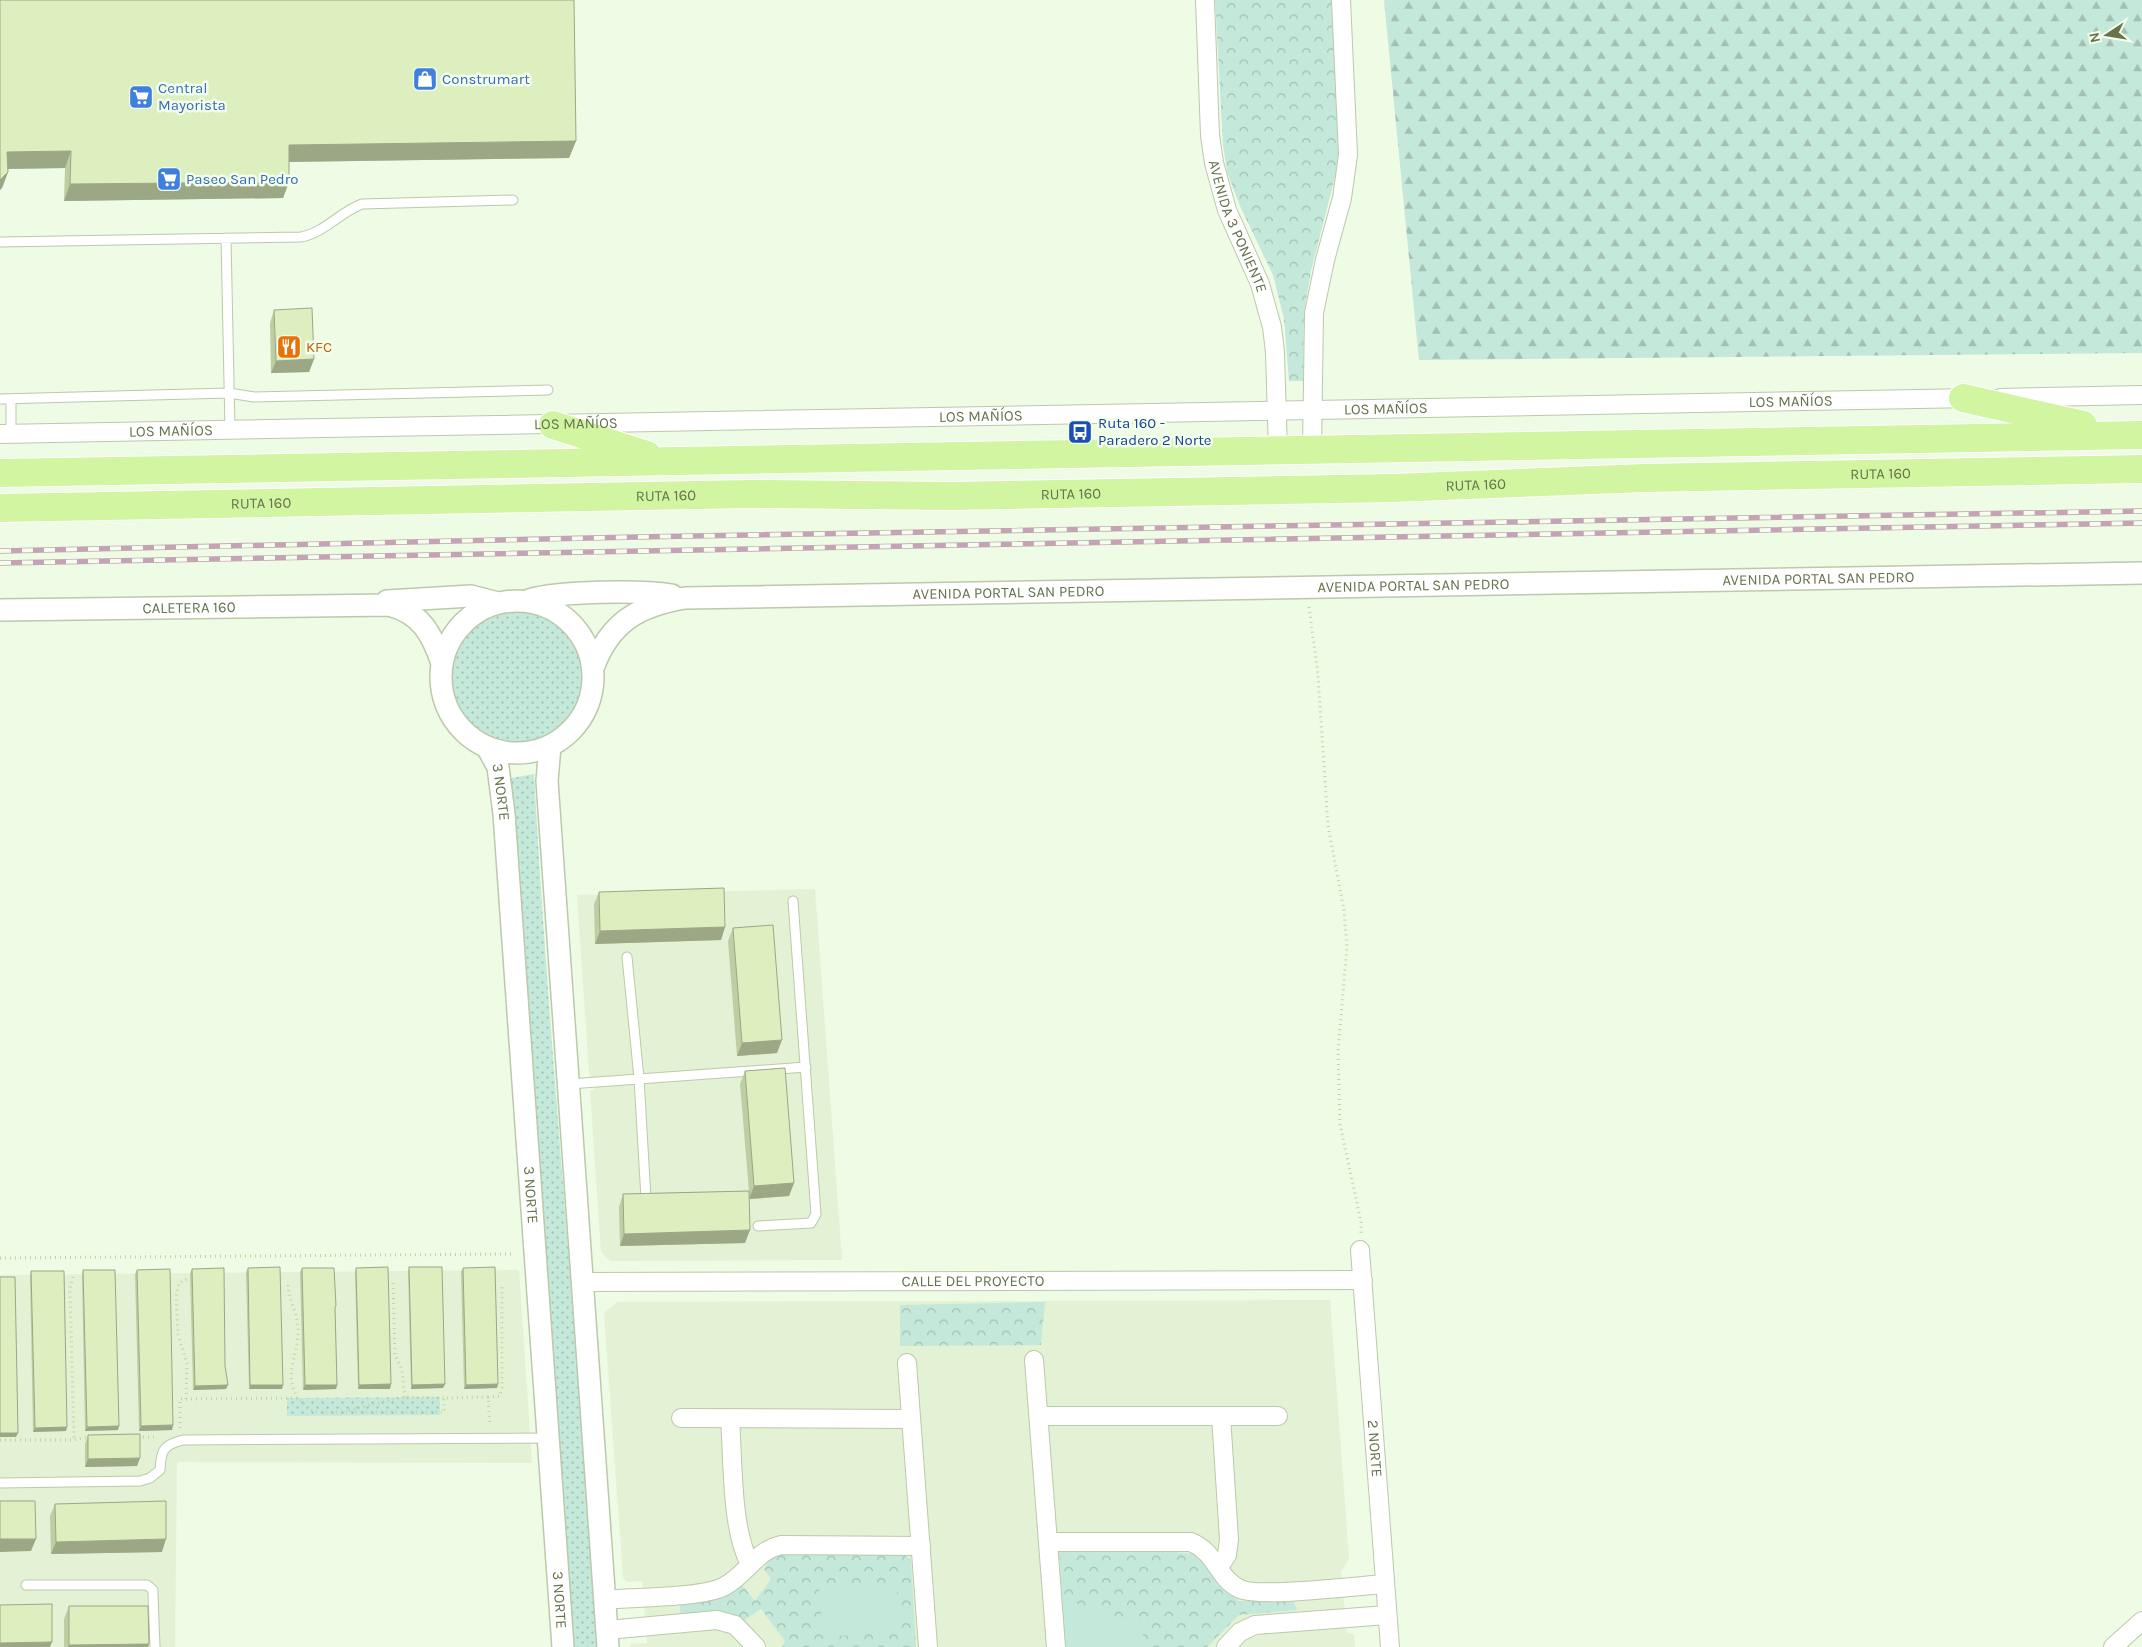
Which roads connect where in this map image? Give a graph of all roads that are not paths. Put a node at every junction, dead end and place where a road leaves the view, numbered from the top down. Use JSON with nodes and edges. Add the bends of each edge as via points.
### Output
{"nodes":[{"id":1,"x":1205,"y":0,"type":"edge"},
{"id":2,"x":1341,"y":0,"type":"edge"},
{"id":3,"x":513,"y":200,"type":"dead end"},
{"id":4,"x":226,"y":238,"type":"junction"},
{"id":5,"x":0,"y":242,"type":"edge"},
{"id":6,"x":548,"y":390,"type":"dead end"},
{"id":7,"x":229,"y":393,"type":"junction"},
{"id":8,"x":2142,"y":395,"type":"edge"},
{"id":9,"x":1963,"y":398,"type":"junction"},
{"id":10,"x":0,"y":399,"type":"edge"},
{"id":11,"x":11,"y":399,"type":"junction"},
{"id":12,"x":1314,"y":410,"type":"junction"},
{"id":13,"x":1277,"y":411,"type":"junction"},
{"id":14,"x":553,"y":425,"type":"junction"},
{"id":15,"x":230,"y":430,"type":"junction"},
{"id":16,"x":5,"y":434,"type":"edge"},
{"id":17,"x":2134,"y":435,"type":"edge"},
{"id":18,"x":1312,"y":449,"type":"junction"},
{"id":19,"x":1278,"y":451,"type":"junction"},
{"id":20,"x":670,"y":462,"type":"junction"},
{"id":21,"x":2142,"y":469,"type":"edge"},
{"id":22,"x":0,"y":474,"type":"edge"},
{"id":23,"x":1297,"y":490,"type":"junction"},
{"id":24,"x":0,"y":508,"type":"edge"},
{"id":25,"x":2142,"y":574,"type":"edge"},
{"id":26,"x":685,"y":598,"type":"junction"},
{"id":27,"x":525,"y":601,"type":"junction"},
{"id":28,"x":498,"y":603,"type":"junction"},
{"id":29,"x":378,"y":604,"type":"junction"},
{"id":30,"x":0,"y":610,"type":"edge"},
{"id":31,"x":442,"y":663,"type":"junction"},
{"id":32,"x":593,"y":668,"type":"junction"},
{"id":33,"x":550,"y":746,"type":"junction"},
{"id":34,"x":487,"y":747,"type":"junction"},
{"id":35,"x":793,"y":901,"type":"dead end"},
{"id":36,"x":627,"y":957,"type":"dead end"},
{"id":37,"x":806,"y":1067,"type":"junction"},
{"id":38,"x":639,"y":1078,"type":"junction"},
{"id":39,"x":569,"y":1084,"type":"junction"},
{"id":40,"x":646,"y":1199,"type":"edge"},
{"id":41,"x":758,"y":1226,"type":"dead end"},
{"id":42,"x":1360,"y":1250,"type":"dead end"},
{"id":43,"x":1363,"y":1280,"type":"junction"},
{"id":44,"x":584,"y":1282,"type":"junction"},
{"id":45,"x":1034,"y":1360,"type":"dead end"},
{"id":46,"x":907,"y":1363,"type":"dead end"},
{"id":47,"x":1038,"y":1416,"type":"junction"},
{"id":48,"x":1221,"y":1416,"type":"junction"},
{"id":49,"x":1278,"y":1416,"type":"dead end"},
{"id":50,"x":681,"y":1418,"type":"dead end"},
{"id":51,"x":730,"y":1418,"type":"junction"},
{"id":52,"x":911,"y":1419,"type":"junction"},
{"id":53,"x":549,"y":1438,"type":"junction"},
{"id":54,"x":0,"y":1483,"type":"edge"},
{"id":55,"x":1048,"y":1542,"type":"junction"},
{"id":56,"x":921,"y":1546,"type":"junction"},
{"id":57,"x":750,"y":1564,"type":"junction"},
{"id":58,"x":1219,"y":1567,"type":"junction"},
{"id":59,"x":1385,"y":1584,"type":"junction"},
{"id":60,"x":26,"y":1585,"type":"dead end"},
{"id":61,"x":605,"y":1600,"type":"junction"},
{"id":62,"x":1387,"y":1615,"type":"junction"},
{"id":63,"x":2142,"y":1621,"type":"edge"},
{"id":64,"x":608,"y":1639,"type":"edge"},
{"id":65,"x":754,"y":1646,"type":"edge"},
{"id":66,"x":155,"y":1647,"type":"edge"},
{"id":67,"x":563,"y":1647,"type":"edge"},
{"id":68,"x":928,"y":1647,"type":"edge"},
{"id":69,"x":1056,"y":1647,"type":"edge"},
{"id":70,"x":1227,"y":1647,"type":"edge"},
{"id":71,"x":1390,"y":1647,"type":"edge"},
{"id":72,"x":2113,"y":1647,"type":"edge"}],
"edges":[{"from":1,"to":13,"type":"street","name":"AVENIDA 3 PONIENTE","via":[[1214,163],[1227,210],[1266,303],[1276,352]]},
{"from":2,"to":12,"type":"street","via":[[1348,155],[1342,198],[1314,313]]},
{"from":3,"to":4,"type":"lane","via":[[362,204],[312,235],[301,238]]},
{"from":4,"to":5,"type":"lane"},
{"from":4,"to":7,"type":"lane"},
{"from":6,"to":7,"type":"lane","via":[[254,397]]},
{"from":7,"to":11,"type":"lane"},
{"from":7,"to":15,"type":"lane"},
{"from":8,"to":9,"type":"street","name":"LOS MAÑÍOS"},
{"from":9,"to":12,"type":"street","name":"LOS MAÑÍOS"},
{"from":9,"to":17,"type":"highway"},
{"from":10,"to":11,"type":"lane"},
{"from":11,"to":16,"type":"lane"},
{"from":12,"to":13,"type":"street","name":"LOS MAÑÍOS"},
{"from":12,"to":18,"type":"street"},
{"from":13,"to":14,"type":"street","name":"LOS MAÑÍOS"},
{"from":13,"to":19,"type":"street","name":"AVENIDA 3 PONIENTE"},
{"from":14,"to":15,"type":"street","name":"LOS MAÑÍOS"},
{"from":14,"to":20,"type":"highway"},
{"from":15,"to":16,"type":"street","name":"LOS MAÑÍOS"},
{"from":17,"to":18,"type":"highway"},
{"from":18,"to":19,"type":"highway"},
{"from":18,"to":23,"type":"highway","via":[[1308,469]]},
{"from":19,"to":20,"type":"highway"},
{"from":19,"to":23,"type":"highway","via":[[1284,470]]},
{"from":20,"to":22,"type":"highway"},
{"from":21,"to":23,"type":"highway","name":"RUTA 160","via":[[1645,478]]},
{"from":23,"to":24,"type":"highway","name":"RUTA 160","via":[[952,496],[750,494]]},
{"from":25,"to":26,"type":"street","name":"AVENIDA PORTAL SAN PEDRO"},
{"from":26,"to":27,"type":"street","name":"AVENIDA PORTAL SAN PEDRO","via":[[650,592],[552,595]]},
{"from":26,"to":32,"type":"street","name":"AVENIDA PORTAL SAN PEDRO","via":[[649,606],[624,620],[606,640]]},
{"from":27,"to":28,"type":"street","name":"3 NORTE"},
{"from":27,"to":32,"type":"street","name":"3 NORTE","via":[[550,608],[571,622],[582,636]]},
{"from":28,"to":29,"type":"street","name":"CALETERA 160","via":[[471,596],[397,599]]},
{"from":28,"to":31,"type":"street","name":"3 NORTE","via":[[484,608],[461,625],[452,636]]},
{"from":29,"to":30,"type":"street","name":"CALETERA 160"},
{"from":29,"to":31,"type":"street","name":"CALETERA 160","via":[[400,608],[419,620],[434,639]]},
{"from":31,"to":34,"type":"street","name":"3 NORTE","via":[[442,689],[450,713],[472,739]]},
{"from":32,"to":33,"type":"street","name":"3 NORTE","via":[[593,684],[584,714],[569,733]]},
{"from":33,"to":34,"type":"street","name":"3 NORTE","via":[[518,754]]},
{"from":33,"to":39,"type":"street","via":[[547,781]]},
{"from":34,"to":53,"type":"street","name":"3 NORTE","via":[[498,768],[504,814]]},
{"from":35,"to":37,"type":"lane"},
{"from":36,"to":38,"type":"lane"},
{"from":37,"to":38,"type":"lane"},
{"from":37,"to":41,"type":"lane","via":[[816,1218],[811,1223]]},
{"from":38,"to":39,"type":"lane"},
{"from":38,"to":40,"type":"lane"},
{"from":39,"to":44,"type":"street"},
{"from":42,"to":43,"type":"street","name":"2 NORTE"},
{"from":43,"to":44,"type":"street","name":"CALLE DEL PROYECTO"},
{"from":43,"to":59,"type":"street","name":"2 NORTE"},
{"from":44,"to":61,"type":"street"},
{"from":45,"to":47,"type":"street"},
{"from":46,"to":52,"type":"street"},
{"from":47,"to":48,"type":"street"},
{"from":47,"to":55,"type":"street"},
{"from":48,"to":49,"type":"street"},
{"from":48,"to":58,"type":"street","via":[[1229,1539],[1227,1555]]},
{"from":50,"to":51,"type":"street"},
{"from":51,"to":52,"type":"street"},
{"from":51,"to":57,"type":"street","via":[[738,1531]]},
{"from":52,"to":56,"type":"street"},
{"from":53,"to":54,"type":"lane","via":[[180,1439],[169,1443],[161,1454],[160,1470],[140,1481]]},
{"from":53,"to":67,"type":"street","name":"3 NORTE"},
{"from":55,"to":58,"type":"street","via":[[1191,1542],[1206,1550]]},
{"from":55,"to":69,"type":"street"},
{"from":56,"to":57,"type":"street","via":[[781,1545],[767,1550]]},
{"from":56,"to":68,"type":"street"},
{"from":57,"to":61,"type":"street","via":[[731,1582],[713,1590]]},
{"from":58,"to":59,"type":"street","via":[[1233,1585],[1258,1593]]},
{"from":59,"to":62,"type":"street","name":"2 NORTE"},
{"from":60,"to":66,"type":"lane","via":[[147,1584],[153,1590]]},
{"from":61,"to":64,"type":"street"},
{"from":62,"to":70,"type":"street","via":[[1255,1625],[1240,1632]]},
{"from":62,"to":71,"type":"street","name":"2 NORTE"},
{"from":63,"to":72,"type":"street"},
{"from":64,"to":65,"type":"street","via":[[722,1621],[736,1625]]}]}
